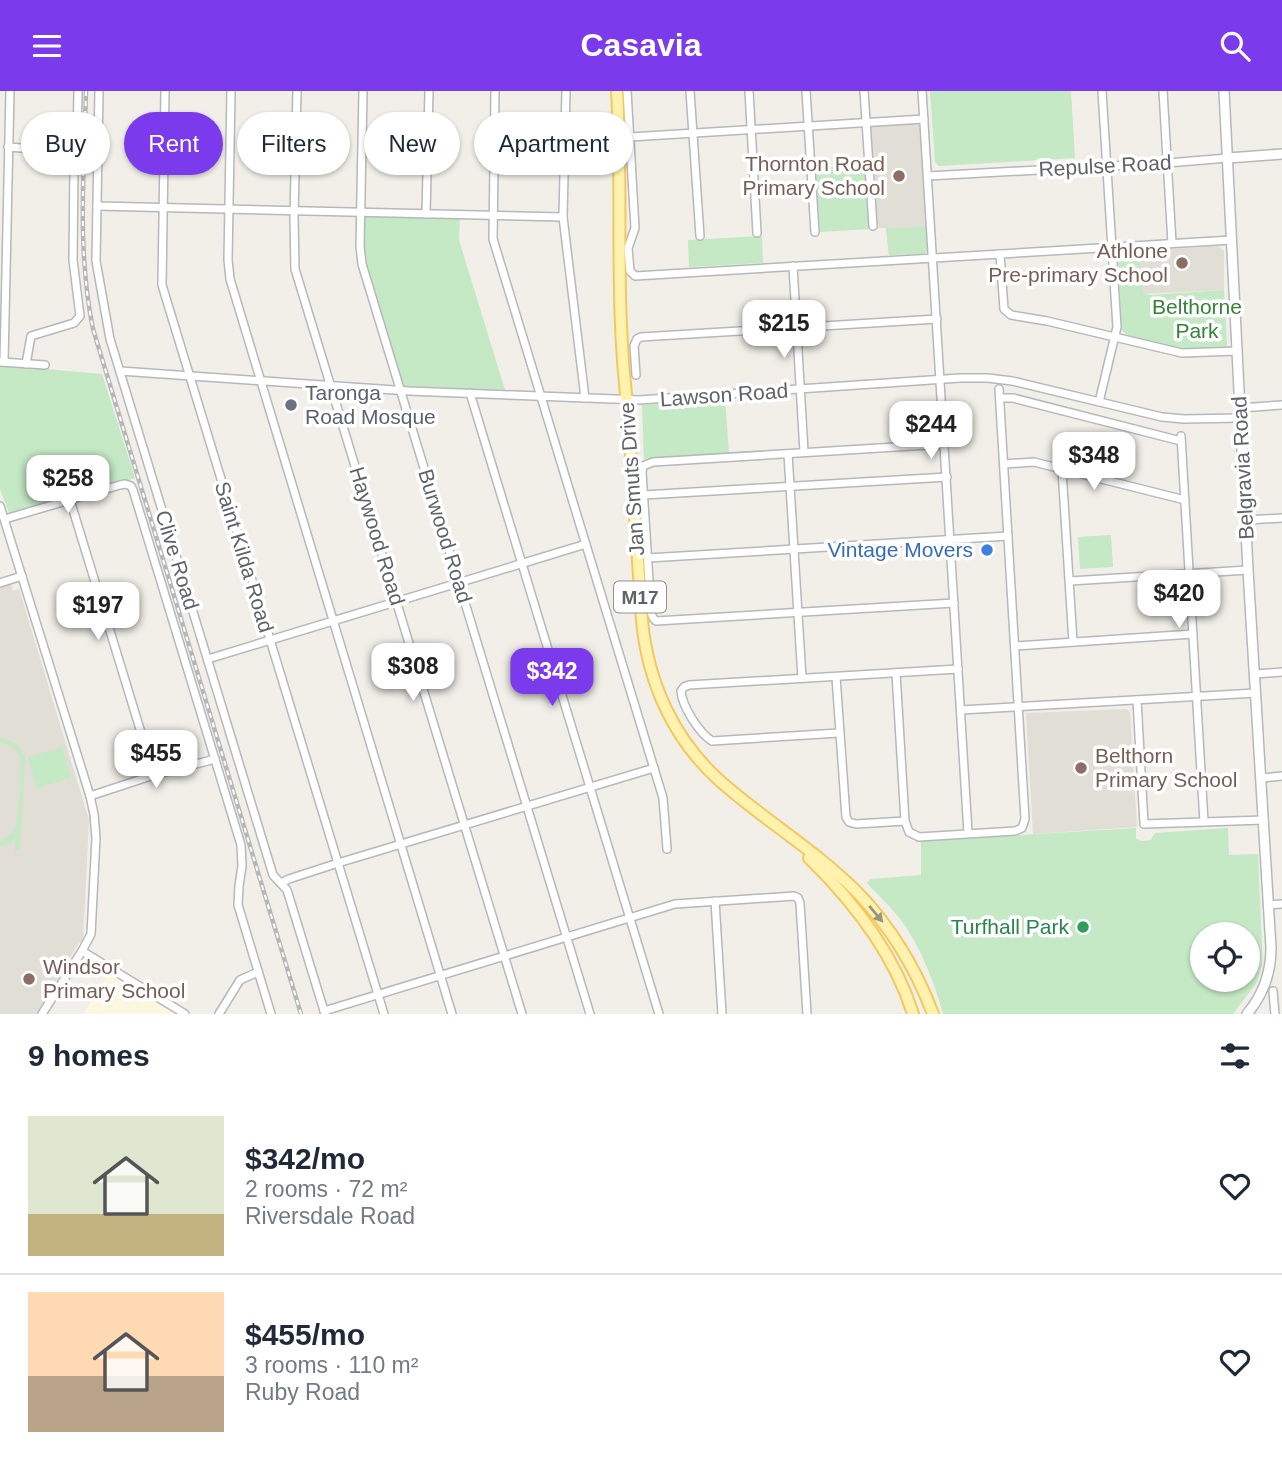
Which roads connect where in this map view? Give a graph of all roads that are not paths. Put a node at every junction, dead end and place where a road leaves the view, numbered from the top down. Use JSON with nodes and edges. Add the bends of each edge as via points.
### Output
{"nodes":[{"id":1,"x":10,"y":91,"type":"edge"},
{"id":2,"x":78,"y":91,"type":"edge"},
{"id":3,"x":100,"y":91,"type":"edge"},
{"id":4,"x":165,"y":91,"type":"edge"},
{"id":5,"x":231,"y":91,"type":"edge"},
{"id":6,"x":297,"y":91,"type":"edge"},
{"id":7,"x":363,"y":91,"type":"edge"},
{"id":8,"x":429,"y":91,"type":"edge"},
{"id":9,"x":495,"y":91,"type":"edge"},
{"id":10,"x":566,"y":91,"type":"edge"},
{"id":11,"x":617,"y":91,"type":"edge"},
{"id":12,"x":627,"y":91,"type":"edge"},
{"id":13,"x":690,"y":91,"type":"edge"},
{"id":14,"x":749,"y":91,"type":"edge"},
{"id":15,"x":806,"y":91,"type":"edge"},
{"id":16,"x":864,"y":91,"type":"edge"},
{"id":17,"x":922,"y":91,"type":"edge"},
{"id":18,"x":1102,"y":91,"type":"edge"},
{"id":19,"x":1163,"y":91,"type":"edge"},
{"id":20,"x":1225,"y":91,"type":"edge"},
{"id":21,"x":77,"y":112,"type":"edge"},
{"id":22,"x":628,"y":112,"type":"edge"},
{"id":23,"x":924,"y":119,"type":"junction"},
{"id":24,"x":866,"y":122,"type":"junction"},
{"id":25,"x":809,"y":125,"type":"junction"},
{"id":26,"x":751,"y":129,"type":"junction"},
{"id":27,"x":693,"y":133,"type":"junction"},
{"id":28,"x":633,"y":137,"type":"edge"},
{"id":29,"x":8,"y":147,"type":"junction"},
{"id":30,"x":21,"y":148,"type":"edge"},
{"id":31,"x":1282,"y":154,"type":"edge"},
{"id":32,"x":1228,"y":158,"type":"junction"},
{"id":33,"x":1167,"y":163,"type":"junction"},
{"id":34,"x":1107,"y":166,"type":"junction"},
{"id":35,"x":74,"y":175,"type":"edge"},
{"id":36,"x":632,"y":175,"type":"edge"},
{"id":37,"x":928,"y":176,"type":"junction"},
{"id":38,"x":3,"y":204,"type":"edge"},
{"id":39,"x":97,"y":206,"type":"junction"},
{"id":40,"x":163,"y":208,"type":"junction"},
{"id":41,"x":228,"y":209,"type":"junction"},
{"id":42,"x":294,"y":211,"type":"junction"},
{"id":43,"x":360,"y":212,"type":"junction"},
{"id":44,"x":426,"y":214,"type":"junction"},
{"id":45,"x":492,"y":215,"type":"junction"},
{"id":46,"x":563,"y":217,"type":"junction"},
{"id":47,"x":873,"y":226,"type":"dead end"},
{"id":48,"x":815,"y":232,"type":"dead end"},
{"id":49,"x":757,"y":233,"type":"dead end"},
{"id":50,"x":700,"y":236,"type":"dead end"},
{"id":51,"x":1232,"y":240,"type":"junction"},
{"id":52,"x":1172,"y":243,"type":"junction"},
{"id":53,"x":1112,"y":247,"type":"junction"},
{"id":54,"x":1000,"y":254,"type":"junction"},
{"id":55,"x":934,"y":257,"type":"junction"},
{"id":56,"x":793,"y":266,"type":"junction"},
{"id":57,"x":937,"y":319,"type":"junction"},
{"id":58,"x":797,"y":328,"type":"junction"},
{"id":59,"x":1115,"y":337,"type":"junction"},
{"id":60,"x":1237,"y":351,"type":"junction"},
{"id":61,"x":2,"y":362,"type":"edge"},
{"id":62,"x":26,"y":364,"type":"junction"},
{"id":63,"x":45,"y":365,"type":"dead end"},
{"id":64,"x":120,"y":371,"type":"junction"},
{"id":65,"x":189,"y":375,"type":"junction"},
{"id":66,"x":636,"y":375,"type":"dead end"},
{"id":67,"x":260,"y":380,"type":"junction"},
{"id":68,"x":941,"y":381,"type":"junction"},
{"id":69,"x":330,"y":385,"type":"junction"},
{"id":70,"x":999,"y":389,"type":"dead end"},
{"id":71,"x":400,"y":390,"type":"junction"},
{"id":72,"x":800,"y":390,"type":"junction"},
{"id":73,"x":470,"y":393,"type":"junction"},
{"id":74,"x":541,"y":396,"type":"junction"},
{"id":75,"x":585,"y":398,"type":"junction"},
{"id":76,"x":1000,"y":398,"type":"junction"},
{"id":77,"x":626,"y":400,"type":"junction"},
{"id":78,"x":1099,"y":402,"type":"junction"},
{"id":79,"x":1282,"y":405,"type":"edge"},
{"id":80,"x":1240,"y":413,"type":"junction"},
{"id":81,"x":944,"y":444,"type":"junction"},
{"id":82,"x":804,"y":452,"type":"junction"},
{"id":83,"x":788,"y":454,"type":"junction"},
{"id":84,"x":1004,"y":464,"type":"junction"},
{"id":85,"x":1062,"y":470,"type":"junction"},
{"id":86,"x":947,"y":477,"type":"junction"},
{"id":87,"x":790,"y":486,"type":"junction"},
{"id":88,"x":644,"y":495,"type":"junction"},
{"id":89,"x":70,"y":500,"type":"junction"},
{"id":90,"x":1185,"y":500,"type":"junction"},
{"id":91,"x":0,"y":506,"type":"edge"},
{"id":92,"x":1282,"y":518,"type":"edge"},
{"id":93,"x":5,"y":519,"type":"junction"},
{"id":94,"x":1246,"y":520,"type":"junction"},
{"id":95,"x":1008,"y":536,"type":"junction"},
{"id":96,"x":951,"y":539,"type":"junction"},
{"id":97,"x":586,"y":544,"type":"junction"},
{"id":98,"x":794,"y":549,"type":"junction"},
{"id":99,"x":648,"y":558,"type":"junction"},
{"id":100,"x":522,"y":563,"type":"junction"},
{"id":101,"x":1248,"y":570,"type":"junction"},
{"id":102,"x":1189,"y":573,"type":"junction"},
{"id":103,"x":22,"y":576,"type":"junction"},
{"id":104,"x":1070,"y":581,"type":"junction"},
{"id":105,"x":459,"y":582,"type":"junction"},
{"id":106,"x":0,"y":583,"type":"edge"},
{"id":107,"x":397,"y":601,"type":"junction"},
{"id":108,"x":954,"y":603,"type":"junction"},
{"id":109,"x":798,"y":613,"type":"junction"},
{"id":110,"x":334,"y":621,"type":"junction"},
{"id":111,"x":1194,"y":634,"type":"junction"},
{"id":112,"x":269,"y":640,"type":"junction"},
{"id":113,"x":1073,"y":642,"type":"junction"},
{"id":114,"x":1014,"y":646,"type":"junction"},
{"id":115,"x":208,"y":659,"type":"junction"},
{"id":116,"x":958,"y":669,"type":"junction"},
{"id":117,"x":1282,"y":672,"type":"edge"},
{"id":118,"x":896,"y":673,"type":"junction"},
{"id":119,"x":1255,"y":674,"type":"junction"},
{"id":120,"x":836,"y":677,"type":"junction"},
{"id":121,"x":802,"y":678,"type":"junction"},
{"id":122,"x":1256,"y":693,"type":"junction"},
{"id":123,"x":1197,"y":697,"type":"junction"},
{"id":124,"x":1137,"y":700,"type":"junction"},
{"id":125,"x":1018,"y":707,"type":"junction"},
{"id":126,"x":961,"y":710,"type":"junction"},
{"id":127,"x":839,"y":733,"type":"junction"},
{"id":128,"x":215,"y":758,"type":"junction"},
{"id":129,"x":653,"y":768,"type":"junction"},
{"id":130,"x":154,"y":775,"type":"junction"},
{"id":131,"x":1282,"y":776,"type":"edge"},
{"id":132,"x":1261,"y":778,"type":"junction"},
{"id":133,"x":590,"y":787,"type":"junction"},
{"id":134,"x":90,"y":796,"type":"junction"},
{"id":135,"x":527,"y":806,"type":"junction"},
{"id":136,"x":1264,"y":820,"type":"junction"},
{"id":137,"x":769,"y":821,"type":"junction"},
{"id":138,"x":905,"y":821,"type":"junction"},
{"id":139,"x":1204,"y":822,"type":"junction"},
{"id":140,"x":465,"y":825,"type":"junction"},
{"id":141,"x":968,"y":834,"type":"junction"},
{"id":142,"x":401,"y":844,"type":"junction"},
{"id":143,"x":667,"y":849,"type":"dead end"},
{"id":144,"x":338,"y":863,"type":"junction"},
{"id":145,"x":281,"y":883,"type":"junction"},
{"id":146,"x":715,"y":901,"type":"junction"},
{"id":147,"x":1282,"y":904,"type":"edge"},
{"id":148,"x":1268,"y":905,"type":"junction"},
{"id":149,"x":631,"y":918,"type":"junction"},
{"id":150,"x":567,"y":937,"type":"junction"},
{"id":151,"x":82,"y":951,"type":"junction"},
{"id":152,"x":505,"y":956,"type":"junction"},
{"id":153,"x":258,"y":972,"type":"junction"},
{"id":154,"x":441,"y":976,"type":"junction"},
{"id":155,"x":1273,"y":991,"type":"dead end"},
{"id":156,"x":378,"y":995,"type":"junction"},
{"id":157,"x":325,"y":1012,"type":"edge"},
{"id":158,"x":1253,"y":1012,"type":"edge"},
{"id":159,"x":42,"y":1014,"type":"edge"},
{"id":160,"x":185,"y":1014,"type":"edge"},
{"id":161,"x":219,"y":1014,"type":"edge"},
{"id":162,"x":271,"y":1014,"type":"edge"},
{"id":163,"x":384,"y":1014,"type":"edge"},
{"id":164,"x":453,"y":1014,"type":"edge"},
{"id":165,"x":523,"y":1014,"type":"edge"},
{"id":166,"x":590,"y":1014,"type":"edge"},
{"id":167,"x":659,"y":1014,"type":"edge"},
{"id":168,"x":722,"y":1014,"type":"edge"},
{"id":169,"x":807,"y":1014,"type":"edge"},
{"id":170,"x":913,"y":1014,"type":"edge"},
{"id":171,"x":933,"y":1014,"type":"edge"},
{"id":172,"x":1275,"y":1014,"type":"edge"}],
"edges":[{"from":1,"to":29,"type":"street"},
{"from":2,"to":21,"type":"street"},
{"from":3,"to":39,"type":"street","name":"Clive Road"},
{"from":4,"to":40,"type":"street","name":"Saint Kilda Road"},
{"from":5,"to":41,"type":"street"},
{"from":6,"to":42,"type":"street","name":"Haywood Road"},
{"from":7,"to":43,"type":"street","name":"Burwood Road"},
{"from":8,"to":44,"type":"street"},
{"from":9,"to":45,"type":"street"},
{"from":10,"to":46,"type":"street"},
{"from":11,"to":77,"type":"main road","name":"Jan Smuts Drive","number":"M17"},
{"from":12,"to":22,"type":"street"},
{"from":13,"to":27,"type":"street"},
{"from":14,"to":26,"type":"street"},
{"from":15,"to":25,"type":"street"},
{"from":16,"to":24,"type":"street"},
{"from":17,"to":23,"type":"street"},
{"from":18,"to":34,"type":"street"},
{"from":19,"to":33,"type":"street"},
{"from":20,"to":32,"type":"street","name":"Belgravia Road"},
{"from":23,"to":24,"type":"street"},
{"from":23,"to":37,"type":"street"},
{"from":24,"to":25,"type":"street"},
{"from":24,"to":47,"type":"street"},
{"from":25,"to":26,"type":"street"},
{"from":25,"to":48,"type":"street"},
{"from":26,"to":27,"type":"street"},
{"from":26,"to":49,"type":"street"},
{"from":27,"to":28,"type":"street"},
{"from":27,"to":50,"type":"street"},
{"from":29,"to":30,"type":"street"},
{"from":29,"to":38,"type":"street"},
{"from":31,"to":32,"type":"street","name":"Repulse Road"},
{"from":32,"to":33,"type":"street","name":"Repulse Road"},
{"from":32,"to":51,"type":"street","name":"Belgravia Road"},
{"from":33,"to":34,"type":"street","name":"Repulse Road"},
{"from":33,"to":52,"type":"street"},
{"from":34,"to":37,"type":"street","name":"Repulse Road"},
{"from":34,"to":53,"type":"street"},
{"from":35,"to":62,"type":"street","via":[[73,260],[80,316],[74,323],[31,336]]},
{"from":36,"to":56,"type":"street","via":[[635,228],[628,248],[633,275]]},
{"from":37,"to":55,"type":"street"},
{"from":38,"to":61,"type":"street"},
{"from":39,"to":40,"type":"street"},
{"from":39,"to":64,"type":"street","name":"Clive Road","via":[[97,267]]},
{"from":40,"to":41,"type":"street"},
{"from":40,"to":65,"type":"street","name":"Saint Kilda Road","via":[[161,282]]},
{"from":41,"to":42,"type":"street"},
{"from":41,"to":67,"type":"street","via":[[229,274]]},
{"from":42,"to":43,"type":"street"},
{"from":42,"to":69,"type":"street","name":"Haywood Road","via":[[295,269]]},
{"from":43,"to":44,"type":"street"},
{"from":43,"to":71,"type":"street","name":"Burwood Road","via":[[362,264]]},
{"from":44,"to":45,"type":"street"},
{"from":45,"to":46,"type":"street"},
{"from":45,"to":74,"type":"street","via":[[493,239]]},
{"from":46,"to":75,"type":"street"},
{"from":51,"to":52,"type":"street"},
{"from":51,"to":60,"type":"street","name":"Belgravia Road"},
{"from":52,"to":53,"type":"street"},
{"from":53,"to":54,"type":"street"},
{"from":53,"to":59,"type":"street"},
{"from":54,"to":55,"type":"street"},
{"from":54,"to":59,"type":"street","via":[[1007,313]]},
{"from":55,"to":56,"type":"street"},
{"from":55,"to":57,"type":"street"},
{"from":56,"to":58,"type":"street"},
{"from":57,"to":58,"type":"street"},
{"from":57,"to":68,"type":"street"},
{"from":58,"to":66,"type":"street","via":[[641,337],[634,346]]},
{"from":58,"to":72,"type":"street"},
{"from":59,"to":60,"type":"street","via":[[1182,353]]},
{"from":59,"to":78,"type":"street"},
{"from":60,"to":80,"type":"street","name":"Belgravia Road"},
{"from":61,"to":62,"type":"street"},
{"from":62,"to":63,"type":"street"},
{"from":64,"to":65,"type":"street","name":"Lawson Road"},
{"from":64,"to":115,"type":"street","name":"Clive Road"},
{"from":65,"to":67,"type":"street","name":"Lawson Road"},
{"from":65,"to":112,"type":"street","name":"Saint Kilda Road"},
{"from":67,"to":69,"type":"street","name":"Lawson Road"},
{"from":67,"to":110,"type":"street"},
{"from":68,"to":72,"type":"street","name":"Lawson Road"},
{"from":68,"to":78,"type":"street","name":"Lawson Road","via":[[1000,379]]},
{"from":68,"to":81,"type":"street"},
{"from":69,"to":71,"type":"street","name":"Lawson Road"},
{"from":69,"to":107,"type":"street","name":"Haywood Road"},
{"from":70,"to":76,"type":"street"},
{"from":71,"to":73,"type":"street","name":"Lawson Road"},
{"from":71,"to":105,"type":"street","name":"Burwood Road"},
{"from":72,"to":77,"type":"street","name":"Lawson Road"},
{"from":72,"to":82,"type":"street"},
{"from":73,"to":74,"type":"street","name":"Lawson Road"},
{"from":73,"to":100,"type":"street"},
{"from":74,"to":75,"type":"street","name":"Lawson Road"},
{"from":74,"to":97,"type":"street"},
{"from":75,"to":77,"type":"street","name":"Lawson Road"},
{"from":76,"to":84,"type":"street"},
{"from":76,"to":90,"type":"street","via":[[1181,438]]},
{"from":77,"to":137,"type":"main road","name":"Jan Smuts Drive","number":"M17","via":[[642,621],[654,680],[668,714],[691,749],[718,780]]},
{"from":78,"to":80,"type":"street","name":"Lawson Road","via":[[1172,418]]},
{"from":79,"to":80,"type":"street","name":"Lawson Road"},
{"from":80,"to":94,"type":"street","name":"Belgravia Road"},
{"from":81,"to":82,"type":"street"},
{"from":81,"to":86,"type":"street"},
{"from":82,"to":83,"type":"street"},
{"from":83,"to":87,"type":"street"},
{"from":83,"to":88,"type":"street","via":[[649,463],[642,468]]},
{"from":84,"to":85,"type":"street","via":[[1034,462]]},
{"from":84,"to":95,"type":"street"},
{"from":85,"to":90,"type":"street"},
{"from":85,"to":104,"type":"street"},
{"from":86,"to":87,"type":"street"},
{"from":86,"to":96,"type":"street"},
{"from":87,"to":88,"type":"street"},
{"from":87,"to":98,"type":"street"},
{"from":88,"to":99,"type":"street"},
{"from":89,"to":93,"type":"street"},
{"from":89,"to":128,"type":"street","via":[[131,486]]},
{"from":89,"to":130,"type":"street"},
{"from":90,"to":102,"type":"street"},
{"from":91,"to":93,"type":"street"},
{"from":92,"to":94,"type":"street"},
{"from":93,"to":103,"type":"street"},
{"from":94,"to":101,"type":"street","name":"Belgravia Road"},
{"from":95,"to":96,"type":"street"},
{"from":95,"to":114,"type":"street"},
{"from":96,"to":98,"type":"street"},
{"from":96,"to":108,"type":"street"},
{"from":97,"to":100,"type":"street"},
{"from":97,"to":129,"type":"street"},
{"from":98,"to":99,"type":"street"},
{"from":98,"to":109,"type":"street"},
{"from":99,"to":109,"type":"street","via":[[651,612],[660,622]]},
{"from":100,"to":105,"type":"street"},
{"from":100,"to":133,"type":"street"},
{"from":101,"to":102,"type":"street"},
{"from":101,"to":119,"type":"street","name":"Belgravia Road"},
{"from":102,"to":104,"type":"street"},
{"from":102,"to":111,"type":"street"},
{"from":103,"to":106,"type":"street"},
{"from":103,"to":134,"type":"street"},
{"from":104,"to":113,"type":"street"},
{"from":105,"to":107,"type":"street"},
{"from":105,"to":135,"type":"street","name":"Burwood Road"},
{"from":107,"to":110,"type":"street"},
{"from":107,"to":140,"type":"street","name":"Haywood Road"},
{"from":108,"to":109,"type":"street"},
{"from":108,"to":116,"type":"street"},
{"from":109,"to":121,"type":"street"},
{"from":110,"to":112,"type":"street"},
{"from":110,"to":142,"type":"street"},
{"from":111,"to":113,"type":"street"},
{"from":111,"to":123,"type":"street"},
{"from":112,"to":115,"type":"street"},
{"from":112,"to":144,"type":"street","name":"Saint Kilda Road"},
{"from":113,"to":114,"type":"street"},
{"from":114,"to":125,"type":"street"},
{"from":115,"to":145,"type":"street","name":"Clive Road","via":[[273,875]]},
{"from":116,"to":118,"type":"street"},
{"from":116,"to":126,"type":"street"},
{"from":117,"to":119,"type":"street"},
{"from":118,"to":120,"type":"street"},
{"from":118,"to":138,"type":"street"},
{"from":119,"to":122,"type":"street","name":"Belgravia Road"},
{"from":120,"to":121,"type":"street"},
{"from":120,"to":127,"type":"street"},
{"from":121,"to":127,"type":"street","via":[[689,685],[681,691],[696,724],[712,741]]},
{"from":122,"to":123,"type":"street"},
{"from":122,"to":132,"type":"street","name":"Belgravia Road"},
{"from":123,"to":124,"type":"street"},
{"from":123,"to":139,"type":"street"},
{"from":124,"to":125,"type":"street"},
{"from":124,"to":139,"type":"street","via":[[1144,824]]},
{"from":125,"to":126,"type":"street"},
{"from":125,"to":141,"type":"street","via":[[1024,825],[1015,831]]},
{"from":126,"to":141,"type":"street"},
{"from":127,"to":138,"type":"street","via":[[848,821]]},
{"from":128,"to":130,"type":"street"},
{"from":128,"to":153,"type":"street","via":[[241,845],[238,905]]},
{"from":129,"to":133,"type":"street"},
{"from":129,"to":143,"type":"street","via":[[664,805]]},
{"from":130,"to":134,"type":"street"},
{"from":131,"to":132,"type":"street"},
{"from":132,"to":136,"type":"street","name":"Belgravia Road"},
{"from":133,"to":135,"type":"street"},
{"from":133,"to":149,"type":"street"},
{"from":134,"to":151,"type":"street","via":[[96,823],[93,923]]},
{"from":135,"to":140,"type":"street"},
{"from":135,"to":150,"type":"street","name":"Burwood Road"},
{"from":136,"to":139,"type":"street"},
{"from":136,"to":148,"type":"street","name":"Belgravia Road"},
{"from":137,"to":170,"type":"main road","name":"Jan Smuts Drive","number":"M17","via":[[857,910],[892,963]]},
{"from":137,"to":171,"type":"main road","name":"Jan Smuts Drive","number":"M17","one_way":true,"via":[[827,865],[874,911],[905,955]]},
{"from":138,"to":141,"type":"street","via":[[909,832],[919,837]]},
{"from":140,"to":142,"type":"street"},
{"from":140,"to":152,"type":"street","name":"Haywood Road"},
{"from":142,"to":144,"type":"street"},
{"from":142,"to":154,"type":"street"},
{"from":144,"to":145,"type":"street"},
{"from":144,"to":156,"type":"street","name":"Saint Kilda Road"},
{"from":145,"to":157,"type":"street","name":"Clive Road"},
{"from":146,"to":149,"type":"street","via":[[675,904]]},
{"from":146,"to":168,"type":"street"},
{"from":146,"to":169,"type":"street","via":[[798,898]]},
{"from":147,"to":148,"type":"street"},
{"from":148,"to":158,"type":"street","name":"Belgravia Road","via":[[1270,968]]},
{"from":149,"to":150,"type":"street"},
{"from":149,"to":167,"type":"street"},
{"from":150,"to":152,"type":"street"},
{"from":150,"to":166,"type":"street","name":"Burwood Road"},
{"from":151,"to":159,"type":"street"},
{"from":151,"to":160,"type":"street"},
{"from":152,"to":154,"type":"street"},
{"from":152,"to":165,"type":"street","name":"Haywood Road"},
{"from":153,"to":161,"type":"street","via":[[240,980]]},
{"from":153,"to":162,"type":"street"},
{"from":154,"to":156,"type":"street"},
{"from":154,"to":164,"type":"street"},
{"from":155,"to":172,"type":"street"},
{"from":156,"to":157,"type":"street"},
{"from":156,"to":163,"type":"street","name":"Saint Kilda Road"}]}
